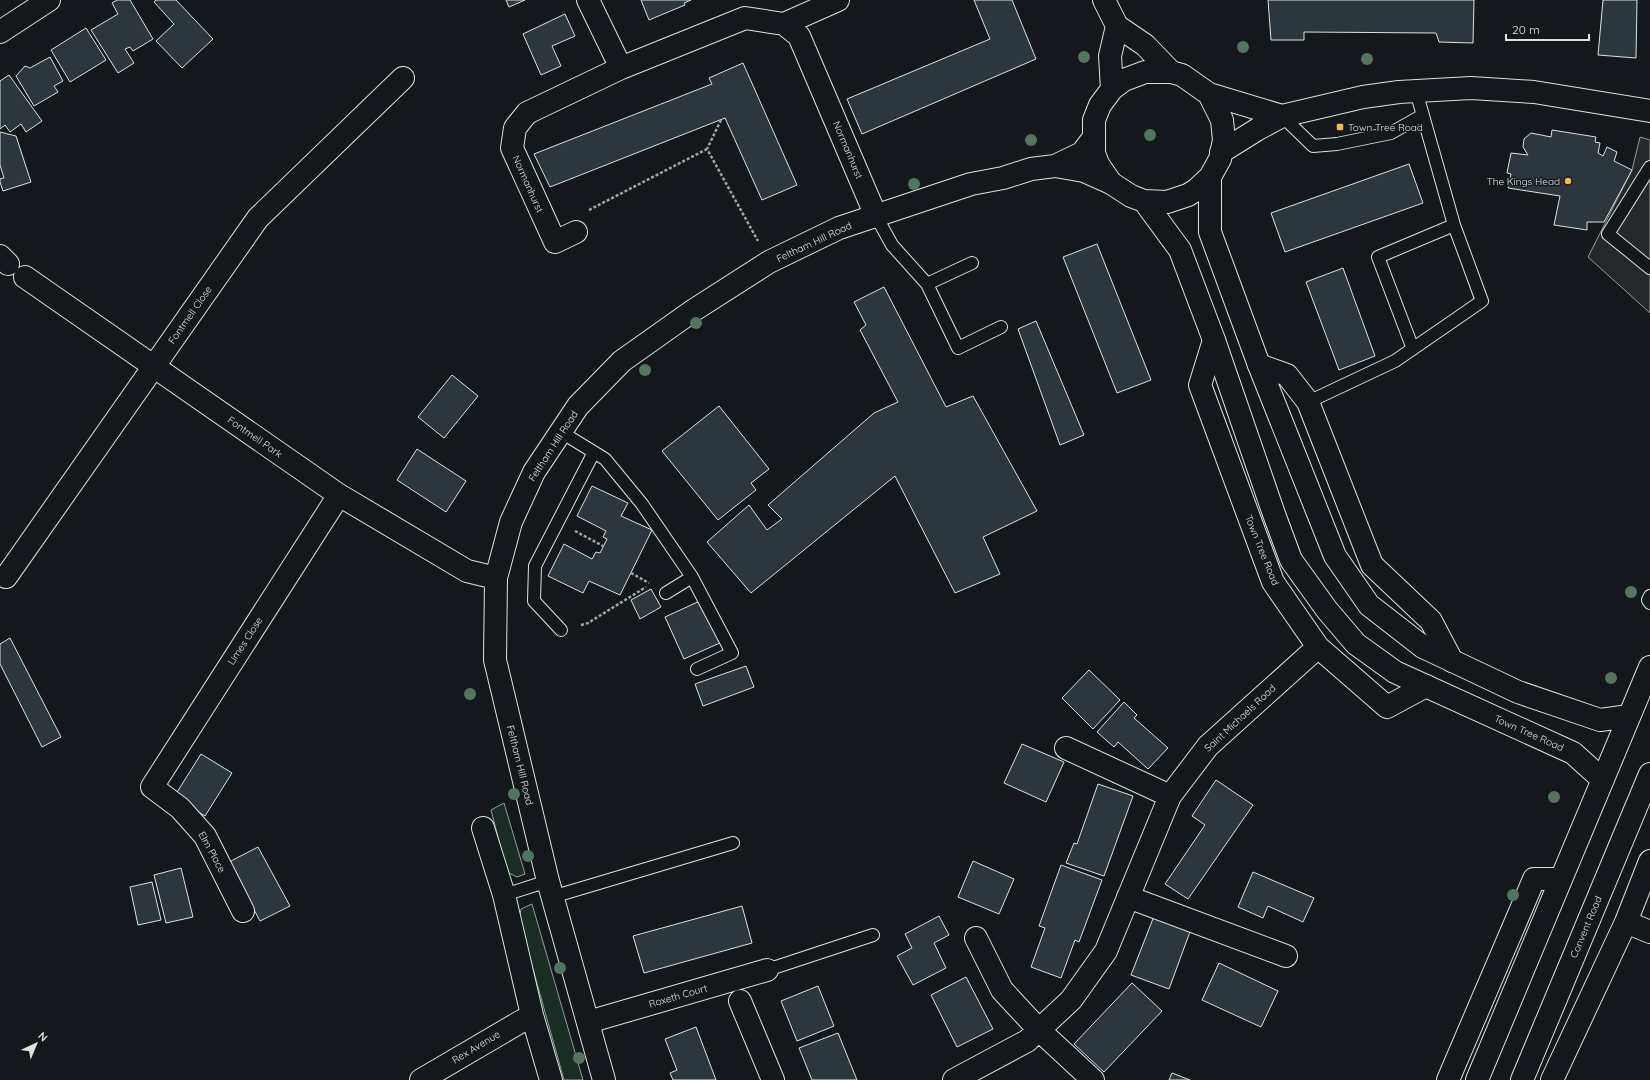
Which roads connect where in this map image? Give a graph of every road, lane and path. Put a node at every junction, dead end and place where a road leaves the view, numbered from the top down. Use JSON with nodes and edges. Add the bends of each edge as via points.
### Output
{"nodes":[{"id":1,"x":49,"y":0,"type":"edge"},
{"id":2,"x":588,"y":0,"type":"edge"},
{"id":3,"x":838,"y":0,"type":"edge"},
{"id":4,"x":1104,"y":0,"type":"edge"},
{"id":5,"x":784,"y":24,"type":"junction"},
{"id":6,"x":1117,"y":26,"type":"junction"},
{"id":7,"x":0,"y":32,"type":"edge"},
{"id":8,"x":621,"y":68,"type":"junction"},
{"id":9,"x":1171,"y":72,"type":"junction"},
{"id":10,"x":403,"y":78,"type":"dead end"},
{"id":11,"x":1112,"y":89,"type":"junction"},
{"id":12,"x":1416,"y":91,"type":"junction"},
{"id":13,"x":1209,"y":94,"type":"junction"},
{"id":14,"x":1650,"y":111,"type":"edge"},
{"id":15,"x":1423,"y":115,"type":"junction"},
{"id":16,"x":1282,"y":116,"type":"junction"},
{"id":17,"x":721,"y":120,"type":"dead end"},
{"id":18,"x":1094,"y":138,"type":"junction"},
{"id":19,"x":707,"y":149,"type":"junction"},
{"id":20,"x":1221,"y":152,"type":"junction"},
{"id":21,"x":1054,"y":166,"type":"junction"},
{"id":22,"x":1650,"y":166,"type":"edge"},
{"id":23,"x":1210,"y":177,"type":"junction"},
{"id":24,"x":1112,"y":183,"type":"junction"},
{"id":25,"x":1144,"y":201,"type":"junction"},
{"id":26,"x":876,"y":216,"type":"junction"},
{"id":27,"x":1454,"y":225,"type":"junction"},
{"id":28,"x":576,"y":232,"type":"joint"},
{"id":29,"x":769,"y":262,"type":"junction"},
{"id":30,"x":972,"y":263,"type":"dead end"},
{"id":31,"x":11,"y":266,"type":"edge"},
{"id":32,"x":1650,"y":268,"type":"edge"},
{"id":33,"x":927,"y":284,"type":"junction"},
{"id":34,"x":1002,"y":327,"type":"dead end"},
{"id":35,"x":1214,"y":340,"type":"junction"},
{"id":36,"x":1413,"y":349,"type":"junction"},
{"id":37,"x":1259,"y":365,"type":"junction"},
{"id":38,"x":153,"y":367,"type":"junction"},
{"id":39,"x":1308,"y":402,"type":"junction"},
{"id":40,"x":561,"y":432,"type":"junction"},
{"id":41,"x":594,"y":452,"type":"junction"},
{"id":42,"x":339,"y":495,"type":"junction"},
{"id":43,"x":558,"y":522,"type":"junction"},
{"id":44,"x":603,"y":546,"type":"dead end"},
{"id":45,"x":631,"y":573,"type":"dead end"},
{"id":46,"x":6,"y":577,"type":"dead end"},
{"id":47,"x":692,"y":577,"type":"junction"},
{"id":48,"x":496,"y":578,"type":"junction"},
{"id":49,"x":666,"y":593,"type":"dead end"},
{"id":50,"x":1650,"y":596,"type":"edge"},
{"id":51,"x":1650,"y":603,"type":"edge"},
{"id":52,"x":561,"y":630,"type":"joint"},
{"id":53,"x":1318,"y":648,"type":"junction"},
{"id":54,"x":1452,"y":661,"type":"junction"},
{"id":55,"x":1650,"y":667,"type":"edge"},
{"id":56,"x":697,"y":669,"type":"dead end"},
{"id":57,"x":1426,"y":686,"type":"junction"},
{"id":58,"x":1629,"y":716,"type":"junction"},
{"id":59,"x":1066,"y":748,"type":"dead end"},
{"id":60,"x":1650,"y":774,"type":"edge"},
{"id":61,"x":1603,"y":780,"type":"junction"},
{"id":62,"x":152,"y":787,"type":"joint"},
{"id":63,"x":1170,"y":796,"type":"junction"},
{"id":64,"x":483,"y":828,"type":"dead end"},
{"id":65,"x":733,"y":842,"type":"dead end"},
{"id":66,"x":1650,"y":861,"type":"edge"},
{"id":67,"x":1560,"y":879,"type":"junction"},
{"id":68,"x":550,"y":889,"type":"junction"},
{"id":69,"x":504,"y":895,"type":"junction"},
{"id":70,"x":1128,"y":897,"type":"junction"},
{"id":71,"x":243,"y":911,"type":"dead end"},
{"id":72,"x":1626,"y":922,"type":"junction"},
{"id":73,"x":1650,"y":932,"type":"edge"},
{"id":74,"x":873,"y":935,"type":"dead end"},
{"id":75,"x":976,"y":938,"type":"dead end"},
{"id":76,"x":1286,"y":956,"type":"dead end"},
{"id":77,"x":767,"y":970,"type":"joint"},
{"id":78,"x":740,"y":1001,"type":"dead end"},
{"id":79,"x":532,"y":1015,"type":"junction"},
{"id":80,"x":588,"y":1022,"type":"junction"},
{"id":81,"x":1039,"y":1030,"type":"junction"},
{"id":82,"x":421,"y":1080,"type":"edge"},
{"id":83,"x":551,"y":1080,"type":"edge"},
{"id":84,"x":604,"y":1080,"type":"edge"},
{"id":85,"x":772,"y":1080,"type":"edge"},
{"id":86,"x":954,"y":1080,"type":"edge"},
{"id":87,"x":1093,"y":1080,"type":"edge"},
{"id":88,"x":1448,"y":1080,"type":"edge"},
{"id":89,"x":1477,"y":1080,"type":"edge"},
{"id":90,"x":1522,"y":1080,"type":"edge"},
{"id":91,"x":1552,"y":1080,"type":"edge"}],
"edges":[{"from":1,"to":7,"type":"street"},
{"from":2,"to":8,"type":"street"},
{"from":3,"to":5,"type":"street"},
{"from":4,"to":6,"type":"street"},
{"from":5,"to":8,"type":"street","name":"Normanhurst","via":[[745,18]]},
{"from":5,"to":26,"type":"street","name":"Normanhurst","via":[[799,36]]},
{"from":6,"to":9,"type":"street","via":[[1145,45]]},
{"from":6,"to":11,"type":"street","via":[[1110,56]]},
{"from":8,"to":28,"type":"street","name":"Normanhurst","via":[[527,113],[515,128],[512,148],[554,242]]},
{"from":9,"to":11,"type":"street","via":[[1145,72],[1124,80]]},
{"from":9,"to":13,"type":"street","via":[[1182,75]]},
{"from":10,"to":38,"type":"street","name":"Fontmell Close","via":[[258,218]]},
{"from":11,"to":18,"type":"street","via":[[1100,105],[1094,120]]},
{"from":12,"to":14,"type":"street","via":[[1470,88],[1534,92]]},
{"from":12,"to":15,"type":"lane"},
{"from":12,"to":16,"type":"street","via":[[1363,97]]},
{"from":13,"to":16,"type":"street"},
{"from":13,"to":20,"type":"street","via":[[1222,120],[1224,140]]},
{"from":15,"to":16,"type":"lane","via":[[1391,133],[1313,146]]},
{"from":15,"to":27,"type":"lane"},
{"from":16,"to":20,"type":"street"},
{"from":17,"to":19,"type":"path"},
{"from":18,"to":21,"type":"street","name":"Feltham Hill Road","via":[[1082,153]]},
{"from":18,"to":24,"type":"street","via":[[1094,153],[1098,164]]},
{"from":19,"to":28,"type":"path","via":[[578,216]]},
{"from":19,"to":29,"type":"path"},
{"from":20,"to":23,"type":"street"},
{"from":21,"to":24,"type":"street","name":"Feltham Hill Road","via":[[1084,171]]},
{"from":21,"to":26,"type":"street","name":"Feltham Hill Road","via":[[971,184]]},
{"from":22,"to":32,"type":"lane","via":[[1608,234]]},
{"from":23,"to":25,"type":"street","via":[[1188,195],[1167,202]]},
{"from":23,"to":37,"type":"street","via":[[1210,232]]},
{"from":24,"to":25,"type":"street","via":[[1131,196]]},
{"from":25,"to":35,"type":"street","name":"Town Tree Road","via":[[1180,250]]},
{"from":26,"to":29,"type":"street","name":"Feltham Hill Road","via":[[839,228]]},
{"from":26,"to":33,"type":"lane","via":[[892,246]]},
{"from":27,"to":36,"type":"lane","via":[[1482,301]]},
{"from":27,"to":36,"type":"lane","via":[[1378,257]]},
{"from":29,"to":40,"type":"street","name":"Feltham Hill Road","via":[[694,310],[622,361],[578,406]]},
{"from":30,"to":33,"type":"lane"},
{"from":31,"to":38,"type":"street","name":"Fontmell Park"},
{"from":33,"to":34,"type":"lane","via":[[958,348]]},
{"from":35,"to":53,"type":"street","name":"Town Tree Road","via":[[1200,385],[1273,582]]},
{"from":35,"to":57,"type":"street","name":"Town Tree Road","via":[[1291,560],[1327,610],[1356,644],[1395,672]]},
{"from":36,"to":39,"type":"lane","via":[[1395,361]]},
{"from":37,"to":39,"type":"street","via":[[1287,375]]},
{"from":37,"to":54,"type":"street","via":[[1335,556],[1369,605],[1423,647]]},
{"from":38,"to":42,"type":"street","name":"Fontmell Park"},
{"from":38,"to":46,"type":"street","name":"Fontmell Close"},
{"from":39,"to":54,"type":"street","via":[[1372,565],[1431,621]]},
{"from":40,"to":41,"type":"lane"},
{"from":40,"to":48,"type":"street","name":"Feltham Hill Road","via":[[534,472],[511,522]]},
{"from":41,"to":43,"type":"lane"},
{"from":41,"to":47,"type":"lane","via":[[605,459],[642,504]]},
{"from":42,"to":48,"type":"street","name":"Fontmell Park","via":[[467,571]]},
{"from":42,"to":62,"type":"street","name":"Limes Close"},
{"from":43,"to":44,"type":"path"},
{"from":43,"to":52,"type":"lane","via":[[535,566],[534,601]]},
{"from":45,"to":52,"type":"path","via":[[651,584],[588,623]]},
{"from":47,"to":49,"type":"lane"},
{"from":47,"to":56,"type":"lane","via":[[732,653]]},
{"from":48,"to":68,"type":"street","name":"Feltham Hill Road","via":[[495,660]]},
{"from":50,"to":51,"type":"lane"},
{"from":53,"to":57,"type":"street","name":"Town Tree Road","via":[[1388,706]]},
{"from":53,"to":63,"type":"street","name":"Saint Michaels Road","via":[[1208,746]]},
{"from":54,"to":58,"type":"street","via":[[1518,692],[1600,720]]},
{"from":55,"to":58,"type":"street"},
{"from":57,"to":61,"type":"street","name":"Town Tree Road","via":[[1573,753]]},
{"from":58,"to":61,"type":"street"},
{"from":59,"to":63,"type":"street"},
{"from":60,"to":90,"type":"street","name":"Convent Road"},
{"from":61,"to":67,"type":"street"},
{"from":62,"to":71,"type":"street","name":"Elm Place","via":[[180,808],[205,836]]},
{"from":63,"to":70,"type":"street","name":"Saint Michaels Road"},
{"from":64,"to":69,"type":"street"},
{"from":65,"to":68,"type":"lane"},
{"from":66,"to":72,"type":"street"},
{"from":67,"to":88,"type":"street","via":[[1534,879]]},
{"from":67,"to":89,"type":"street"},
{"from":68,"to":69,"type":"lane"},
{"from":68,"to":80,"type":"street","name":"Feltham Hill Road"},
{"from":69,"to":79,"type":"street"},
{"from":70,"to":76,"type":"street"},
{"from":70,"to":81,"type":"street","name":"Saint Michaels Road","via":[[1106,951],[1071,1000]]},
{"from":72,"to":73,"type":"street"},
{"from":72,"to":91,"type":"street"},
{"from":74,"to":77,"type":"lane"},
{"from":75,"to":81,"type":"street","via":[[1002,990]]},
{"from":77,"to":80,"type":"street","name":"Roxeth Court"},
{"from":78,"to":85,"type":"street"},
{"from":79,"to":82,"type":"street","name":"Rex Avenue"},
{"from":79,"to":83,"type":"street"},
{"from":80,"to":84,"type":"street","name":"Feltham Hill Road"},
{"from":81,"to":86,"type":"street","name":"Saint Michaels Road","via":[[1027,1041]]},
{"from":81,"to":87,"type":"street"}]}
